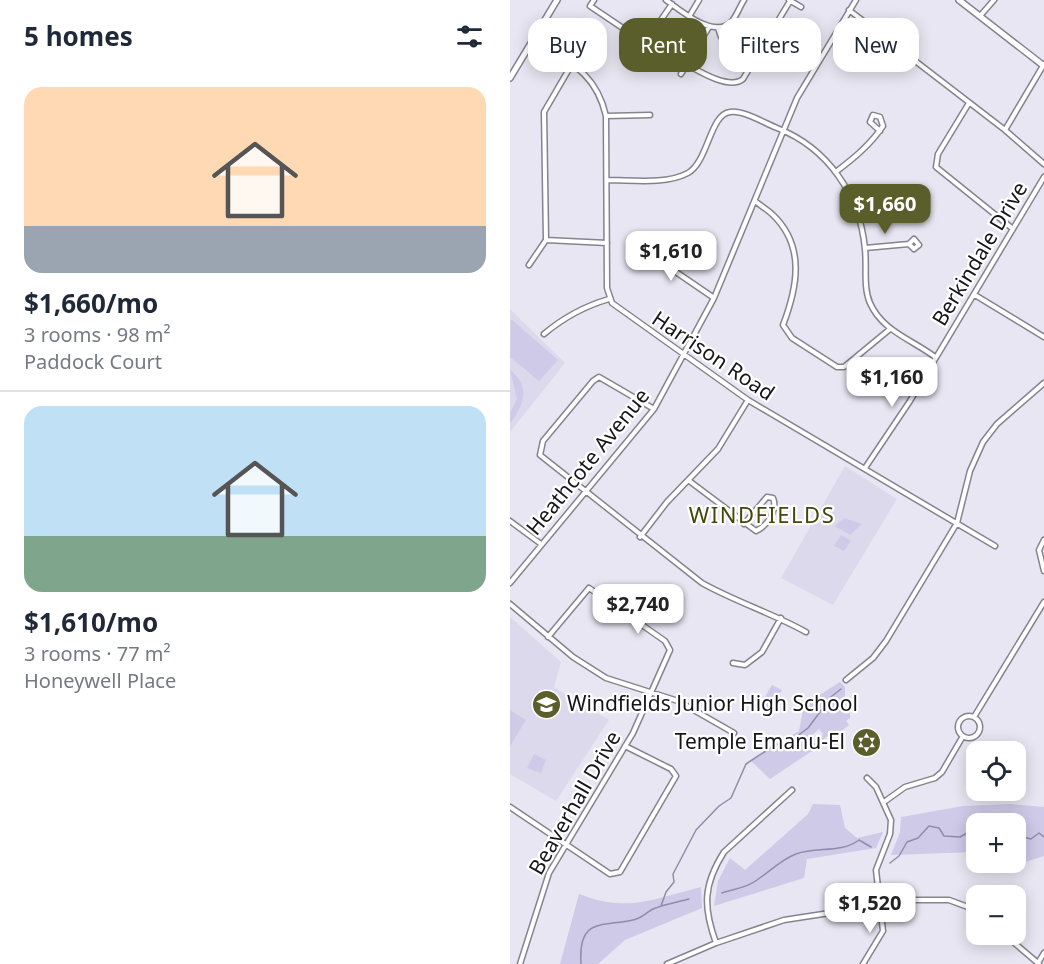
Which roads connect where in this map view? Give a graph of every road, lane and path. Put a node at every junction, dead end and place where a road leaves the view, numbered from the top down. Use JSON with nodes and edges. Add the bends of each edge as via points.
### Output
{"nodes":[{"id":1,"x":557,"y":0,"type":"edge"},
{"id":2,"x":594,"y":0,"type":"edge"},
{"id":3,"x":666,"y":0,"type":"edge"},
{"id":4,"x":699,"y":0,"type":"edge"},
{"id":5,"x":744,"y":0,"type":"edge"},
{"id":6,"x":789,"y":0,"type":"edge"},
{"id":7,"x":856,"y":0,"type":"edge"},
{"id":8,"x":959,"y":0,"type":"edge"},
{"id":9,"x":994,"y":0,"type":"edge"},
{"id":10,"x":672,"y":4,"type":"junction"},
{"id":11,"x":801,"y":8,"type":"dead end"},
{"id":12,"x":849,"y":10,"type":"junction"},
{"id":13,"x":690,"y":15,"type":"junction"},
{"id":14,"x":980,"y":16,"type":"junction"},
{"id":15,"x":546,"y":18,"type":"edge"},
{"id":16,"x":779,"y":18,"type":"edge"},
{"id":17,"x":709,"y":27,"type":"junction"},
{"id":18,"x":718,"y":28,"type":"junction"},
{"id":19,"x":707,"y":30,"type":"edge"},
{"id":20,"x":719,"y":31,"type":"edge"},
{"id":21,"x":528,"y":48,"type":"edge"},
{"id":22,"x":1044,"y":65,"type":"edge"},
{"id":23,"x":567,"y":72,"type":"edge"},
{"id":24,"x":581,"y":72,"type":"edge"},
{"id":25,"x":700,"y":72,"type":"edge"},
{"id":26,"x":747,"y":72,"type":"edge"},
{"id":27,"x":510,"y":78,"type":"edge"},
{"id":28,"x":969,"y":103,"type":"junction"},
{"id":29,"x":650,"y":115,"type":"dead end"},
{"id":30,"x":606,"y":116,"type":"junction"},
{"id":31,"x":783,"y":130,"type":"junction"},
{"id":32,"x":1005,"y":130,"type":"junction"},
{"id":33,"x":879,"y":131,"type":"dead end"},
{"id":34,"x":1044,"y":164,"type":"edge"},
{"id":35,"x":837,"y":171,"type":"junction"},
{"id":36,"x":1044,"y":177,"type":"edge"},
{"id":37,"x":607,"y":180,"type":"junction"},
{"id":38,"x":754,"y":201,"type":"junction"},
{"id":39,"x":1013,"y":229,"type":"junction"},
{"id":40,"x":546,"y":240,"type":"junction"},
{"id":41,"x":607,"y":243,"type":"junction"},
{"id":42,"x":671,"y":243,"type":"dead end"},
{"id":43,"x":909,"y":243,"type":"dead end"},
{"id":44,"x":865,"y":248,"type":"junction"},
{"id":45,"x":529,"y":264,"type":"dead end"},
{"id":46,"x":975,"y":295,"type":"junction"},
{"id":47,"x":714,"y":298,"type":"junction"},
{"id":48,"x":609,"y":299,"type":"junction"},
{"id":49,"x":890,"y":329,"type":"junction"},
{"id":50,"x":544,"y":334,"type":"dead end"},
{"id":51,"x":1044,"y":337,"type":"edge"},
{"id":52,"x":685,"y":356,"type":"junction"},
{"id":53,"x":935,"y":357,"type":"junction"},
{"id":54,"x":1044,"y":383,"type":"edge"},
{"id":55,"x":748,"y":399,"type":"junction"},
{"id":56,"x":654,"y":409,"type":"junction"},
{"id":57,"x":865,"y":468,"type":"junction"},
{"id":58,"x":688,"y":480,"type":"junction"},
{"id":59,"x":586,"y":492,"type":"junction"},
{"id":60,"x":510,"y":521,"type":"edge"},
{"id":61,"x":957,"y":522,"type":"junction"},
{"id":62,"x":744,"y":524,"type":"junction"},
{"id":63,"x":640,"y":537,"type":"junction"},
{"id":64,"x":1044,"y":540,"type":"edge"},
{"id":65,"x":541,"y":544,"type":"junction"},
{"id":66,"x":996,"y":546,"type":"dead end"},
{"id":67,"x":1044,"y":571,"type":"edge"},
{"id":68,"x":510,"y":583,"type":"edge"},
{"id":69,"x":1044,"y":602,"type":"edge"},
{"id":70,"x":510,"y":604,"type":"edge"},
{"id":71,"x":781,"y":618,"type":"junction"},
{"id":72,"x":806,"y":632,"type":"dead end"},
{"id":73,"x":548,"y":637,"type":"junction"},
{"id":74,"x":733,"y":663,"type":"dead end"},
{"id":75,"x":846,"y":680,"type":"dead end"},
{"id":76,"x":651,"y":693,"type":"junction"},
{"id":77,"x":974,"y":717,"type":"junction"},
{"id":78,"x":734,"y":733,"type":"dead end"},
{"id":79,"x":963,"y":736,"type":"junction"},
{"id":80,"x":625,"y":746,"type":"junction"},
{"id":81,"x":867,"y":778,"type":"dead end"},
{"id":82,"x":792,"y":790,"type":"dead end"},
{"id":83,"x":884,"y":802,"type":"junction"},
{"id":84,"x":510,"y":807,"type":"edge"},
{"id":85,"x":566,"y":843,"type":"junction"},
{"id":86,"x":879,"y":904,"type":"junction"},
{"id":87,"x":966,"y":906,"type":"edge"},
{"id":88,"x":716,"y":943,"type":"junction"},
{"id":89,"x":1016,"y":945,"type":"edge"},
{"id":90,"x":1044,"y":953,"type":"edge"},
{"id":91,"x":520,"y":964,"type":"edge"},
{"id":92,"x":667,"y":964,"type":"edge"},
{"id":93,"x":863,"y":964,"type":"edge"},
{"id":94,"x":1038,"y":964,"type":"edge"}],
"edges":[{"from":1,"to":15,"type":"main road"},
{"from":2,"to":10,"type":"street","via":[[590,6],[645,43]]},
{"from":3,"to":10,"type":"street"},
{"from":4,"to":13,"type":"street"},
{"from":5,"to":18,"type":"street","via":[[732,21]]},
{"from":6,"to":11,"type":"street"},
{"from":6,"to":16,"type":"street"},
{"from":7,"to":12,"type":"street","name":"Heathcote Avenue"},
{"from":8,"to":14,"type":"main road"},
{"from":9,"to":14,"type":"street"},
{"from":10,"to":13,"type":"street"},
{"from":12,"to":28,"type":"street","name":"Berkindale Drive"},
{"from":12,"to":31,"type":"street","name":"Heathcote Avenue","via":[[797,98]]},
{"from":13,"to":17,"type":"street"},
{"from":14,"to":22,"type":"main road"},
{"from":17,"to":18,"type":"street"},
{"from":17,"to":19,"type":"street"},
{"from":18,"to":20,"type":"street"},
{"from":21,"to":27,"type":"main road"},
{"from":22,"to":32,"type":"street"},
{"from":23,"to":40,"type":"street","via":[[544,112]]},
{"from":24,"to":30,"type":"street","via":[[600,95]]},
{"from":25,"to":26,"type":"street","via":[[732,84]]},
{"from":28,"to":32,"type":"street","name":"Berkindale Drive"},
{"from":28,"to":39,"type":"street","via":[[938,154],[936,167]]},
{"from":29,"to":30,"type":"street"},
{"from":30,"to":37,"type":"street"},
{"from":31,"to":35,"type":"street","via":[[819,153]]},
{"from":31,"to":37,"type":"street","via":[[729,112],[716,123],[695,168],[687,173],[663,179]]},
{"from":31,"to":38,"type":"street","name":"Heathcote Avenue"},
{"from":32,"to":34,"type":"street","name":"Berkindale Drive"},
{"from":33,"to":35,"type":"street","via":[[870,144]]},
{"from":35,"to":44,"type":"street","via":[[855,207]]},
{"from":36,"to":39,"type":"street","name":"Berkindale Drive"},
{"from":37,"to":41,"type":"street"},
{"from":38,"to":47,"type":"street","name":"Heathcote Avenue"},
{"from":38,"to":49,"type":"street","via":[[772,213],[791,241],[797,281],[783,325],[792,338],[837,367],[844,367]]},
{"from":39,"to":46,"type":"street","name":"Berkindale Drive"},
{"from":40,"to":41,"type":"street"},
{"from":40,"to":45,"type":"street"},
{"from":41,"to":48,"type":"street"},
{"from":42,"to":47,"type":"street","via":[[670,264],[676,272]]},
{"from":43,"to":44,"type":"street"},
{"from":44,"to":49,"type":"street","via":[[869,302]]},
{"from":46,"to":51,"type":"street"},
{"from":46,"to":53,"type":"street","name":"Berkindale Drive"},
{"from":47,"to":52,"type":"street","name":"Heathcote Avenue"},
{"from":48,"to":50,"type":"street","via":[[593,303]]},
{"from":48,"to":52,"type":"street","name":"Harrison Road","via":[[621,312]]},
{"from":49,"to":53,"type":"street"},
{"from":52,"to":55,"type":"street","name":"Harrison Road"},
{"from":52,"to":56,"type":"street","name":"Heathcote Avenue"},
{"from":53,"to":57,"type":"street","name":"Berkindale Drive"},
{"from":54,"to":61,"type":"street","via":[[997,424],[983,442],[970,471]]},
{"from":55,"to":57,"type":"street","name":"Harrison Road"},
{"from":55,"to":58,"type":"street","via":[[717,449]]},
{"from":56,"to":59,"type":"street","name":"Heathcote Avenue"},
{"from":56,"to":59,"type":"street","via":[[599,377],[543,441],[540,456]]},
{"from":57,"to":61,"type":"street","name":"Harrison Road"},
{"from":58,"to":62,"type":"street"},
{"from":58,"to":63,"type":"street"},
{"from":59,"to":63,"type":"street"},
{"from":59,"to":65,"type":"street","name":"Heathcote Avenue"},
{"from":60,"to":65,"type":"street"},
{"from":61,"to":66,"type":"street","name":"Harrison Road"},
{"from":61,"to":75,"type":"street","via":[[886,641],[873,658]]},
{"from":62,"to":62,"type":"street","via":[[767,497],[773,498],[773,512],[761,528],[756,531]]},
{"from":63,"to":71,"type":"street","via":[[702,583],[730,599]]},
{"from":64,"to":67,"type":"street","via":[[1039,550]]},
{"from":65,"to":68,"type":"street","name":"Heathcote Avenue"},
{"from":69,"to":77,"type":"street"},
{"from":70,"to":73,"type":"street"},
{"from":71,"to":72,"type":"street"},
{"from":71,"to":74,"type":"street","via":[[762,652],[745,665]]},
{"from":73,"to":76,"type":"street","via":[[606,678]]},
{"from":73,"to":76,"type":"street","name":"Beaverhall Drive","via":[[589,588],[669,645],[669,655]]},
{"from":76,"to":78,"type":"street","via":[[695,708]]},
{"from":76,"to":80,"type":"street","name":"Beaverhall Drive"},
{"from":77,"to":79,"type":"street","via":[[959,721],[958,731]]},
{"from":77,"to":79,"type":"street","via":[[979,723],[978,732],[972,737]]},
{"from":79,"to":83,"type":"street","via":[[935,778],[905,787]]},
{"from":80,"to":85,"type":"street","name":"Beaverhall Drive"},
{"from":80,"to":85,"type":"street","via":[[671,768],[676,776],[620,872],[610,874]]},
{"from":81,"to":83,"type":"street"},
{"from":82,"to":88,"type":"street","via":[[724,852],[716,864],[708,884],[706,907]]},
{"from":83,"to":86,"type":"street","via":[[891,820],[890,834],[876,870]]},
{"from":84,"to":85,"type":"street"},
{"from":85,"to":91,"type":"street","name":"Beaverhall Drive","via":[[543,888]]},
{"from":86,"to":87,"type":"street","via":[[949,900]]},
{"from":86,"to":88,"type":"street","via":[[784,920]]},
{"from":86,"to":93,"type":"street","via":[[882,931]]},
{"from":88,"to":92,"type":"street"},
{"from":89,"to":94,"type":"street"},
{"from":90,"to":94,"type":"street"}]}
